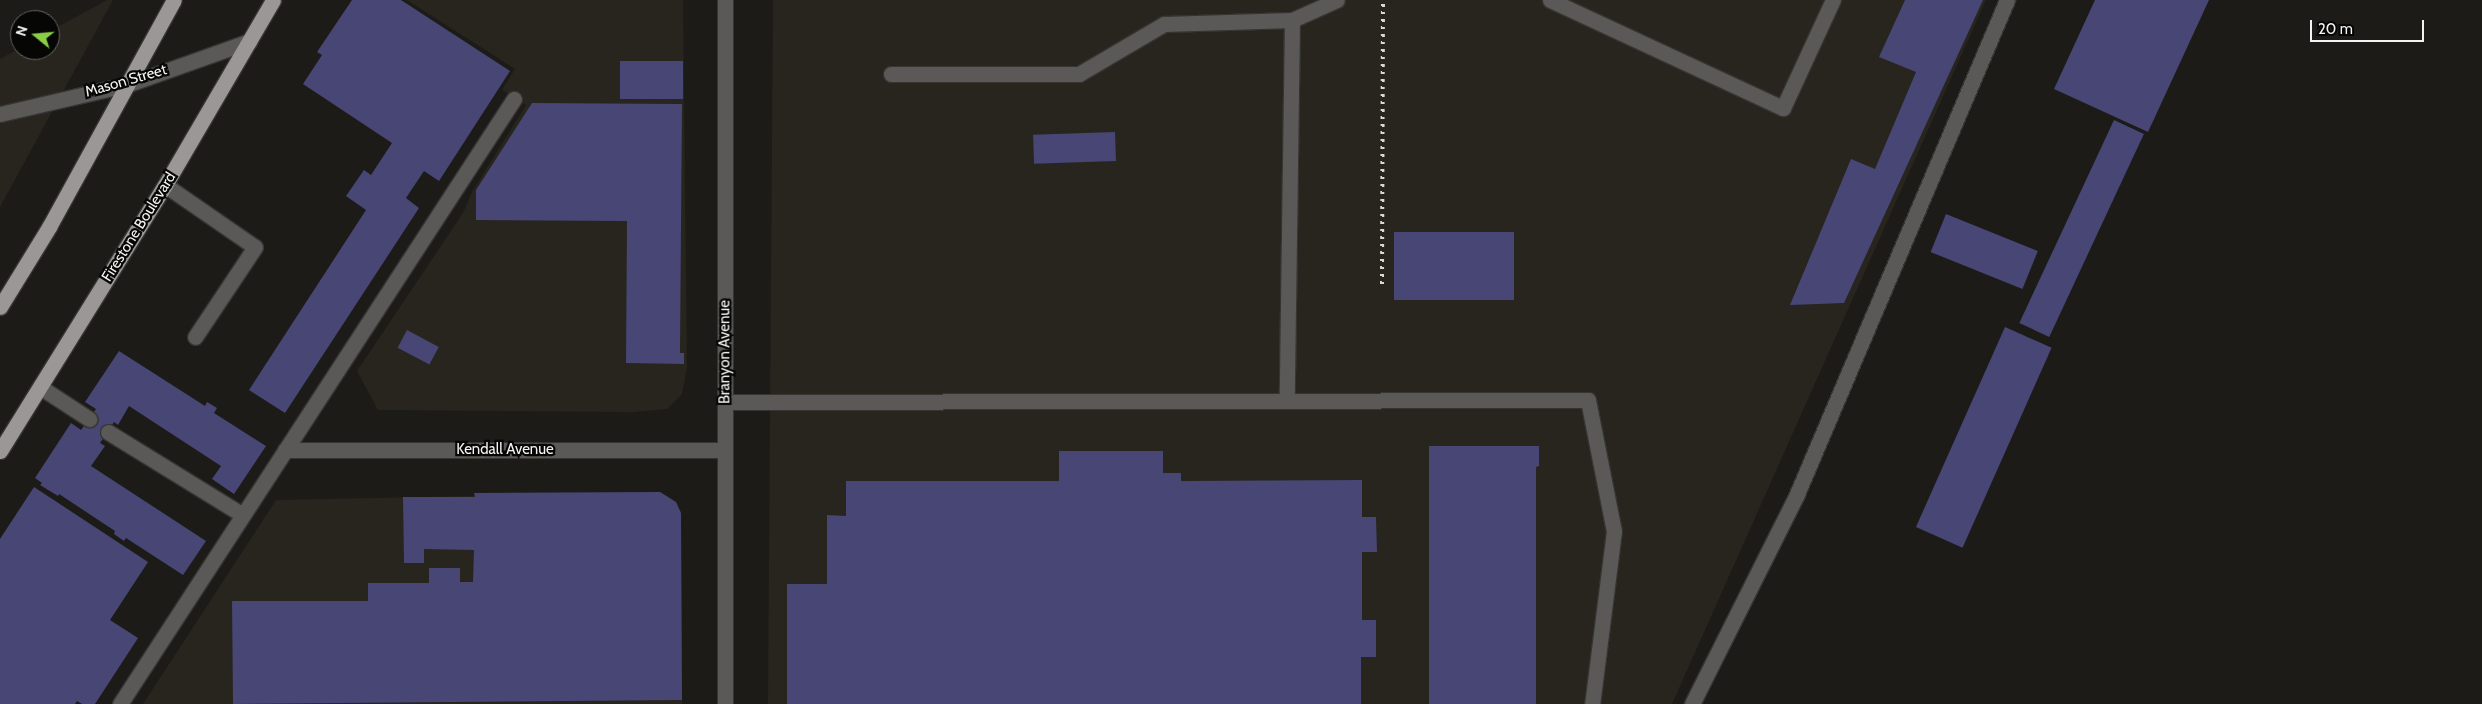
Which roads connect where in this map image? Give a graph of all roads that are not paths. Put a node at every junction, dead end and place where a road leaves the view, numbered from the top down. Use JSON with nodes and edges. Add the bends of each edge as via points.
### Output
{"nodes":[{"id":1,"x":174,"y":0,"type":"edge"},
{"id":2,"x":273,"y":0,"type":"edge"},
{"id":3,"x":725,"y":0,"type":"edge"},
{"id":4,"x":1337,"y":0,"type":"edge"},
{"id":5,"x":1550,"y":0,"type":"edge"},
{"id":6,"x":1832,"y":0,"type":"edge"},
{"id":7,"x":2007,"y":0,"type":"edge"},
{"id":8,"x":1292,"y":20,"type":"junction"},
{"id":9,"x":250,"y":41,"type":"junction"},
{"id":10,"x":891,"y":74,"type":"dead end"},
{"id":11,"x":129,"y":84,"type":"junction"},
{"id":12,"x":514,"y":99,"type":"dead end"},
{"id":13,"x":0,"y":114,"type":"edge"},
{"id":14,"x":165,"y":185,"type":"junction"},
{"id":15,"x":0,"y":307,"type":"edge"},
{"id":16,"x":195,"y":338,"type":"dead end"},
{"id":17,"x":40,"y":387,"type":"junction"},
{"id":18,"x":1287,"y":401,"type":"junction"},
{"id":19,"x":726,"y":402,"type":"junction"},
{"id":20,"x":89,"y":419,"type":"dead end"},
{"id":21,"x":108,"y":432,"type":"dead end"},
{"id":22,"x":285,"y":450,"type":"junction"},
{"id":23,"x":725,"y":450,"type":"junction"},
{"id":24,"x":0,"y":451,"type":"edge"},
{"id":25,"x":243,"y":515,"type":"junction"},
{"id":26,"x":120,"y":704,"type":"edge"},
{"id":27,"x":725,"y":704,"type":"edge"},
{"id":28,"x":1592,"y":704,"type":"edge"},
{"id":29,"x":1692,"y":704,"type":"edge"}],
"edges":[{"from":1,"to":11,"type":"main road"},
{"from":2,"to":9,"type":"main road","name":"Firestone Boulevard"},
{"from":3,"to":19,"type":"street","name":"Branyon Avenue"},
{"from":4,"to":8,"type":"street"},
{"from":5,"to":6,"type":"street","via":[[1783,108]]},
{"from":7,"to":29,"type":"street","via":[[1797,494]]},
{"from":8,"to":10,"type":"street","via":[[1164,24],[1079,74]]},
{"from":8,"to":18,"type":"street"},
{"from":9,"to":11,"type":"street","name":"Mason Street"},
{"from":9,"to":14,"type":"main road","name":"Firestone Boulevard"},
{"from":11,"to":13,"type":"street","name":"Mason Street"},
{"from":11,"to":15,"type":"main road"},
{"from":12,"to":22,"type":"street"},
{"from":14,"to":16,"type":"street","via":[[255,247]]},
{"from":14,"to":17,"type":"main road","name":"Firestone Boulevard"},
{"from":17,"to":20,"type":"street"},
{"from":17,"to":24,"type":"main road","name":"Firestone Boulevard"},
{"from":18,"to":19,"type":"street"},
{"from":18,"to":28,"type":"street","via":[[1588,400],[1614,531]]},
{"from":19,"to":23,"type":"street","name":"Branyon Avenue"},
{"from":21,"to":25,"type":"street"},
{"from":22,"to":23,"type":"street","name":"Kendall Avenue"},
{"from":22,"to":25,"type":"street"},
{"from":23,"to":27,"type":"street","name":"Branyon Avenue"},
{"from":25,"to":26,"type":"street"}]}
